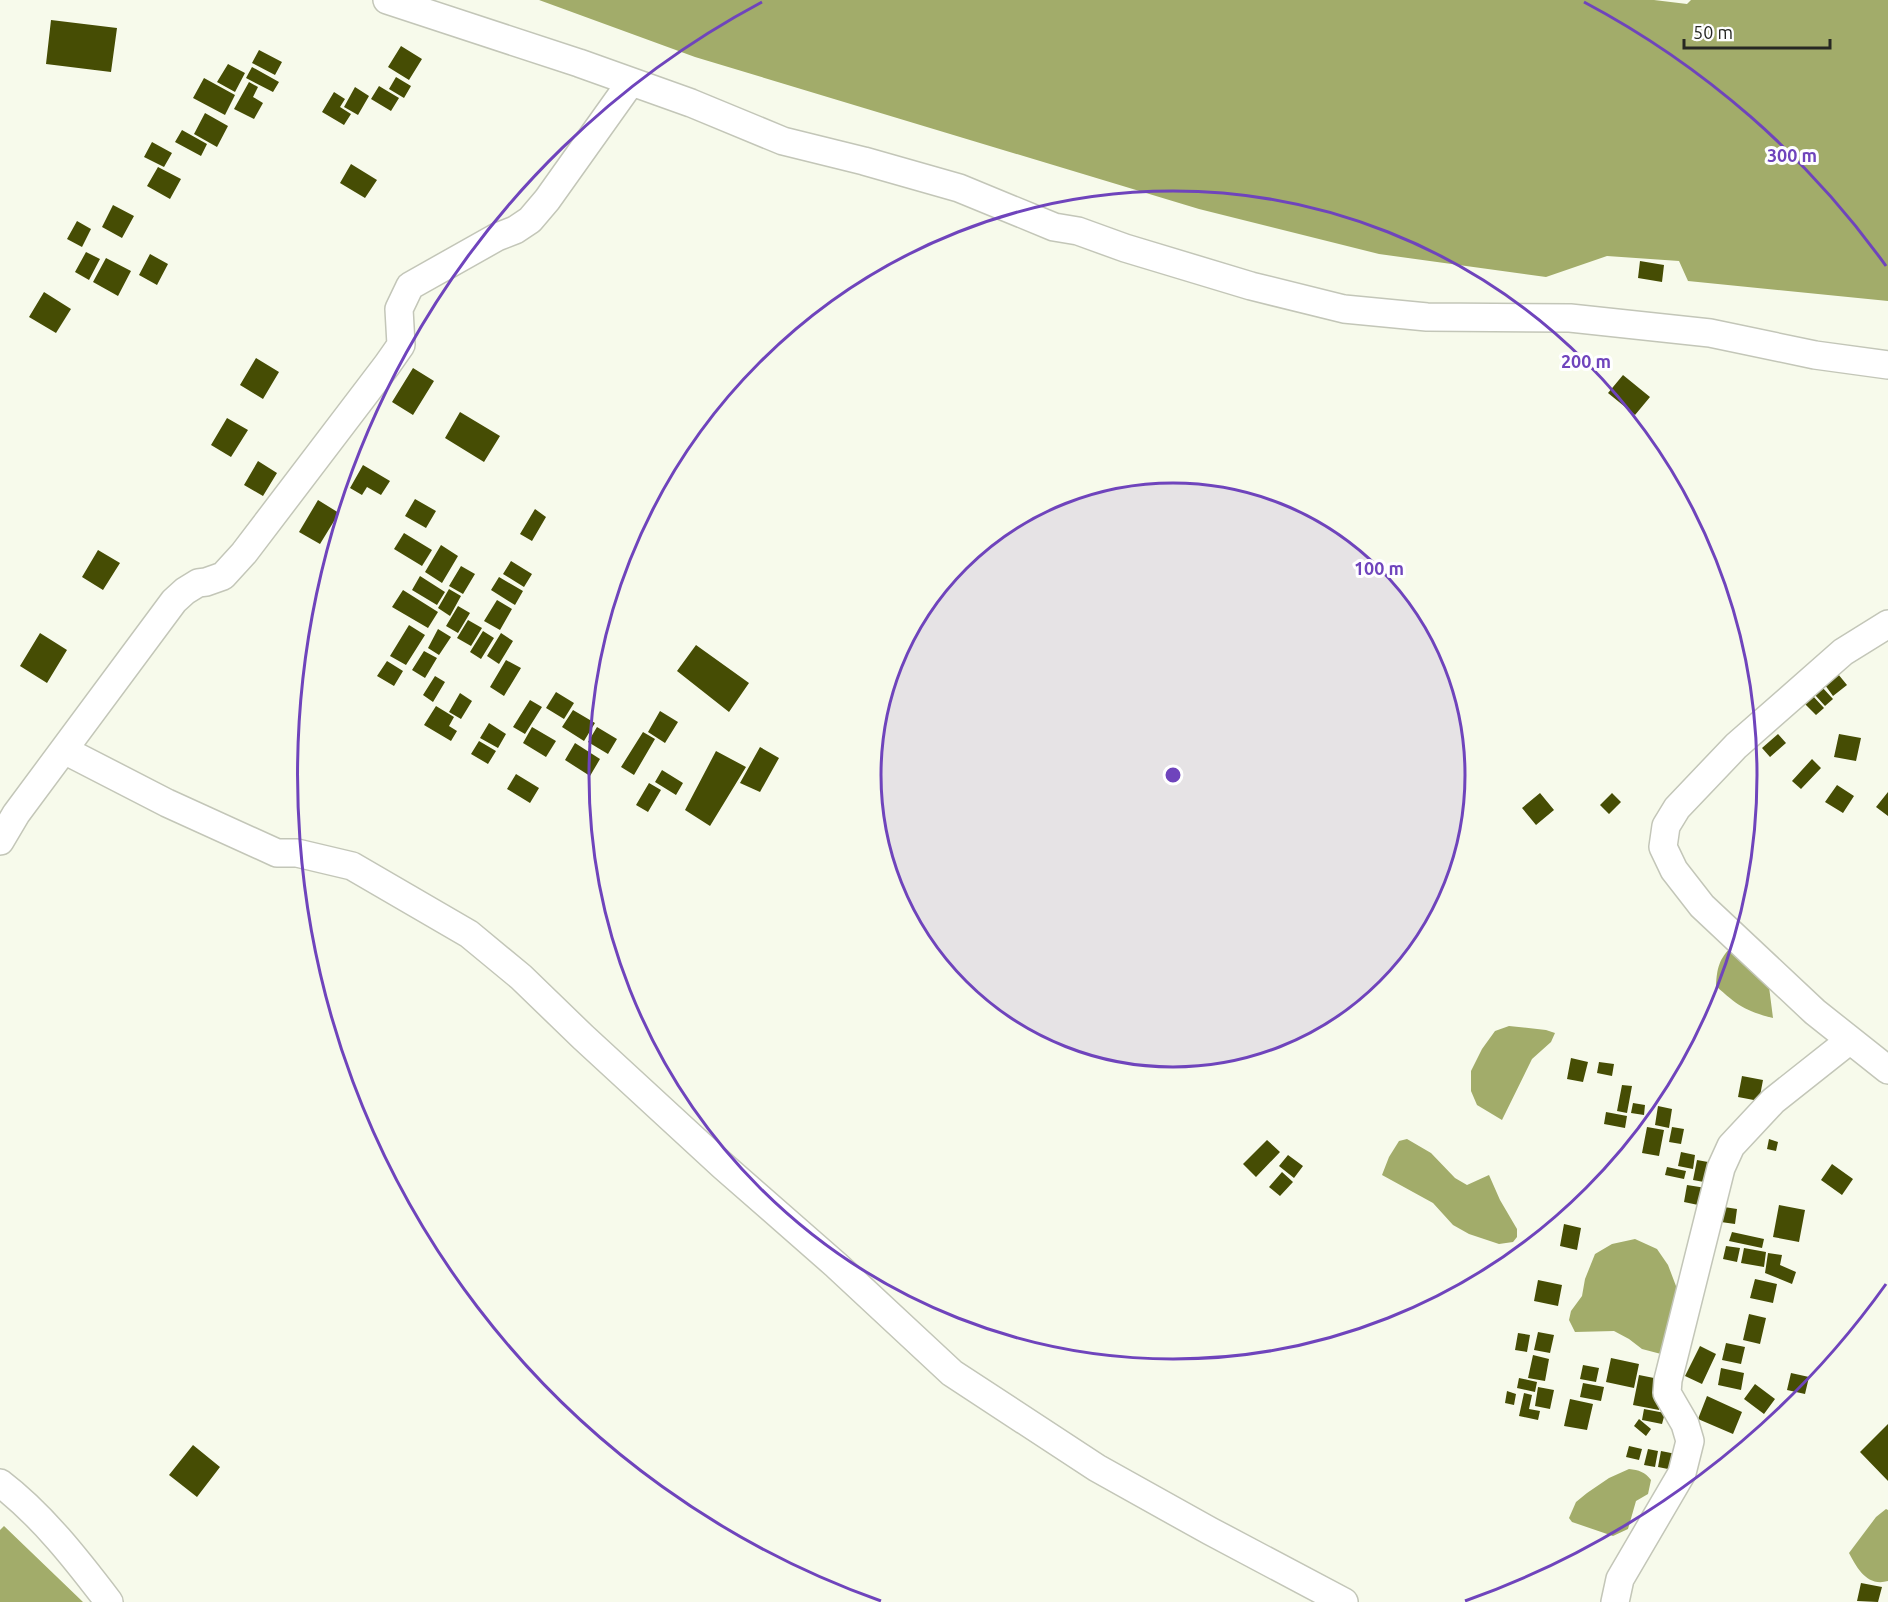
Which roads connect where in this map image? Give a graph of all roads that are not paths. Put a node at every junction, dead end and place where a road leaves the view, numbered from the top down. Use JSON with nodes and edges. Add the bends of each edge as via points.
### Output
{"nodes":[{"id":1,"x":387,"y":0,"type":"edge"},
{"id":2,"x":631,"y":82,"type":"junction"},
{"id":3,"x":1888,"y":365,"type":"edge"},
{"id":4,"x":1888,"y":624,"type":"edge"},
{"id":5,"x":64,"y":750,"type":"junction"},
{"id":6,"x":0,"y":841,"type":"edge"},
{"id":7,"x":1850,"y":1040,"type":"junction"},
{"id":8,"x":1888,"y":1070,"type":"edge"},
{"id":9,"x":0,"y":1483,"type":"edge"},
{"id":10,"x":109,"y":1602,"type":"edge"},
{"id":11,"x":1344,"y":1602,"type":"edge"},
{"id":12,"x":1615,"y":1602,"type":"edge"}],
"edges":[{"from":1,"to":2,"type":"street"},
{"from":2,"to":3,"type":"street","via":[[783,141],[959,188],[1054,227],[1078,231],[1251,286],[1344,309],[1427,317],[1570,318],[1710,333],[1815,355]]},
{"from":2,"to":5,"type":"street","via":[[530,220],[410,286],[399,309],[401,345],[387,365],[244,553],[223,576],[198,583],[174,601]]},
{"from":4,"to":7,"type":"street","via":[[1843,652],[1736,746],[1677,808],[1666,826],[1663,847],[1674,870],[1702,906]]},
{"from":5,"to":6,"type":"street"},
{"from":5,"to":11,"type":"street","via":[[166,803],[277,853],[297,853],[352,866],[469,934],[521,977],[952,1373],[1097,1468]]},
{"from":7,"to":8,"type":"street"},
{"from":7,"to":12,"type":"street","via":[[1773,1101],[1731,1146],[1721,1168],[1668,1380],[1667,1392],[1690,1441],[1688,1452],[1682,1473],[1620,1579]]},
{"from":9,"to":10,"type":"street","via":[[43,1522]]}]}
